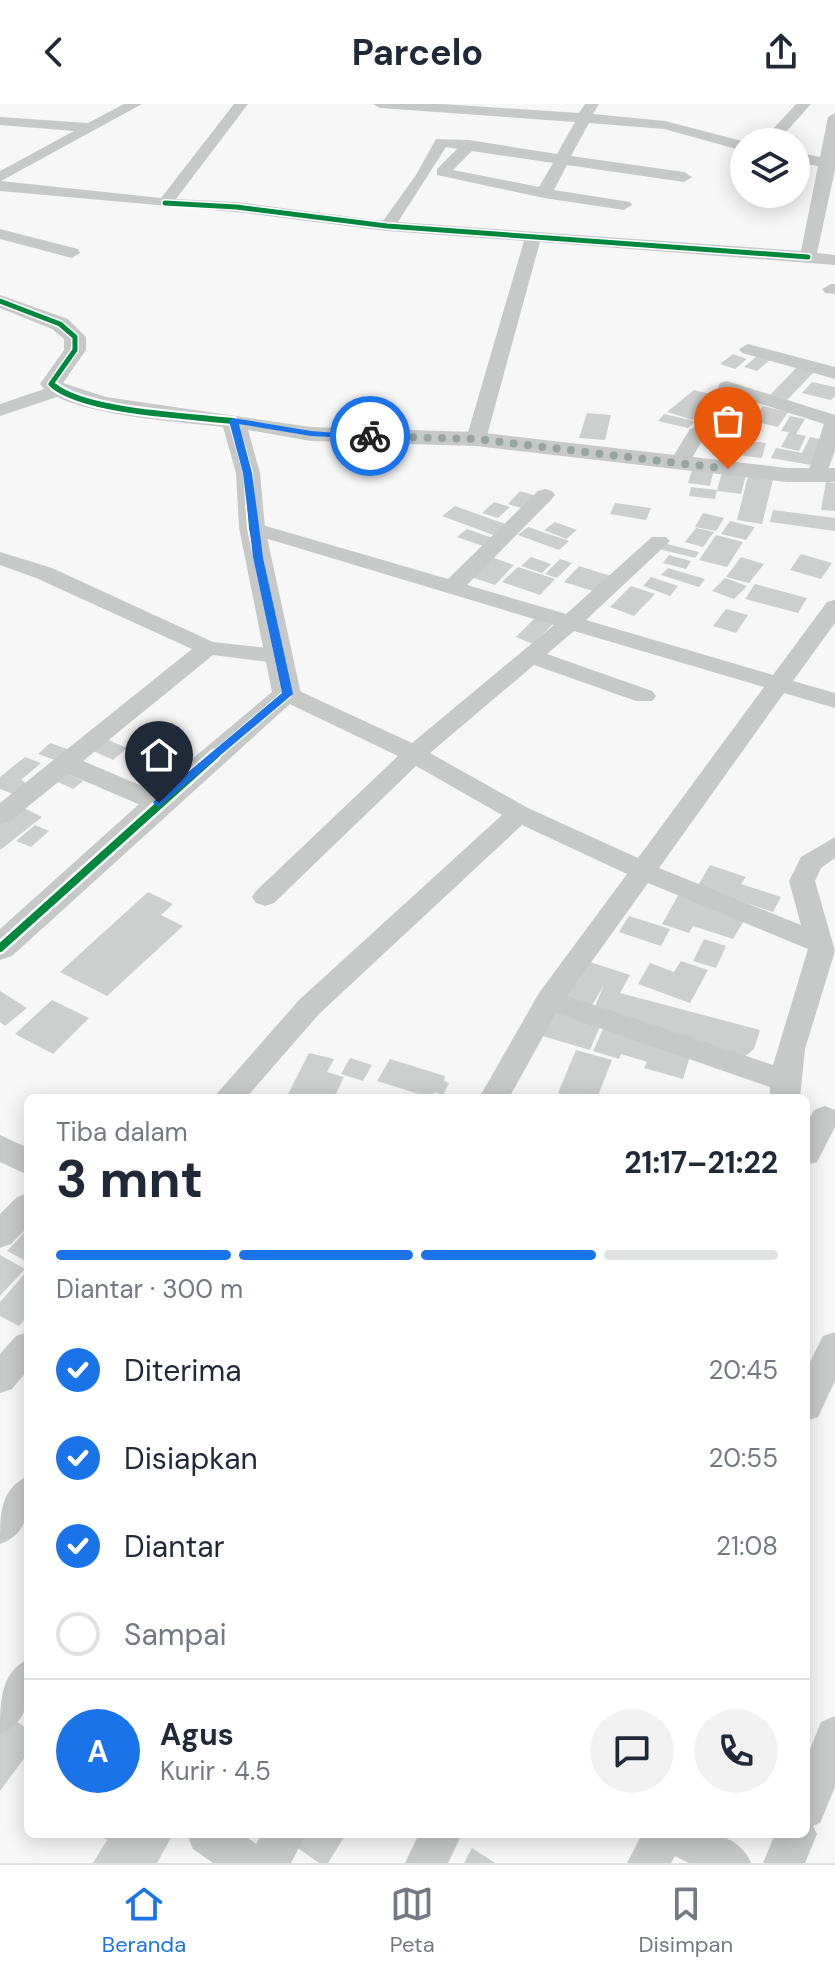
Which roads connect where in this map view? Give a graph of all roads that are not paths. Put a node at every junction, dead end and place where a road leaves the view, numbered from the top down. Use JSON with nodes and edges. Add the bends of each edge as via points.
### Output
{"nodes":[{"id":1,"x":23,"y":104,"type":"edge"},
{"id":2,"x":135,"y":104,"type":"edge"},
{"id":3,"x":241,"y":104,"type":"edge"},
{"id":4,"x":380,"y":104,"type":"edge"},
{"id":5,"x":804,"y":104,"type":"edge"},
{"id":6,"x":456,"y":107,"type":"edge"},
{"id":7,"x":437,"y":109,"type":"junction"},
{"id":8,"x":588,"y":111,"type":"edge"},
{"id":9,"x":835,"y":117,"type":"edge"},
{"id":10,"x":2,"y":121,"type":"edge"},
{"id":11,"x":643,"y":121,"type":"junction"},
{"id":12,"x":92,"y":128,"type":"junction"},
{"id":13,"x":782,"y":128,"type":"edge"},
{"id":14,"x":441,"y":142,"type":"junction"},
{"id":15,"x":730,"y":143,"type":"edge"},
{"id":16,"x":469,"y":145,"type":"junction"},
{"id":17,"x":629,"y":156,"type":"junction"},
{"id":18,"x":810,"y":160,"type":"edge"},
{"id":19,"x":831,"y":164,"type":"edge"},
{"id":20,"x":559,"y":167,"type":"junction"},
{"id":21,"x":434,"y":171,"type":"junction"},
{"id":22,"x":0,"y":177,"type":"edge"},
{"id":23,"x":684,"y":177,"type":"dead end"},
{"id":24,"x":0,"y":186,"type":"edge"},
{"id":25,"x":632,"y":186,"type":"dead end"},
{"id":26,"x":544,"y":193,"type":"junction"},
{"id":27,"x":165,"y":203,"type":"junction"},
{"id":28,"x":624,"y":205,"type":"dead end"},
{"id":29,"x":387,"y":226,"type":"junction"},
{"id":30,"x":0,"y":234,"type":"edge"},
{"id":31,"x":534,"y":235,"type":"junction"},
{"id":32,"x":72,"y":253,"type":"dead end"},
{"id":33,"x":808,"y":257,"type":"junction"},
{"id":34,"x":835,"y":260,"type":"edge"},
{"id":35,"x":0,"y":301,"type":"edge"},
{"id":36,"x":748,"y":349,"type":"dead end"},
{"id":37,"x":835,"y":373,"type":"edge"},
{"id":38,"x":727,"y":387,"type":"dead end"},
{"id":39,"x":56,"y":391,"type":"junction"},
{"id":40,"x":0,"y":410,"type":"edge"},
{"id":41,"x":233,"y":421,"type":"junction"},
{"id":42,"x":697,"y":433,"type":"dead end"},
{"id":43,"x":476,"y":439,"type":"junction"},
{"id":44,"x":679,"y":463,"type":"junction"},
{"id":45,"x":826,"y":475,"type":"edge"},
{"id":46,"x":545,"y":495,"type":"dead end"},
{"id":47,"x":252,"y":528,"type":"junction"},
{"id":48,"x":659,"y":541,"type":"dead end"},
{"id":49,"x":0,"y":558,"type":"edge"},
{"id":50,"x":426,"y":578,"type":"junction"},
{"id":51,"x":454,"y":586,"type":"junction"},
{"id":52,"x":408,"y":598,"type":"dead end"},
{"id":53,"x":835,"y":607,"type":"edge"},
{"id":54,"x":571,"y":622,"type":"junction"},
{"id":55,"x":208,"y":648,"type":"junction"},
{"id":56,"x":277,"y":656,"type":"junction"},
{"id":57,"x":532,"y":656,"type":"junction"},
{"id":58,"x":776,"y":685,"type":"junction"},
{"id":59,"x":287,"y":694,"type":"junction"},
{"id":60,"x":644,"y":696,"type":"dead end"},
{"id":61,"x":835,"y":701,"type":"edge"},
{"id":62,"x":414,"y":754,"type":"junction"},
{"id":63,"x":65,"y":763,"type":"junction"},
{"id":64,"x":159,"y":803,"type":"junction"},
{"id":65,"x":519,"y":814,"type":"junction"},
{"id":66,"x":0,"y":816,"type":"edge"},
{"id":67,"x":833,"y":851,"type":"edge"},
{"id":68,"x":643,"y":871,"type":"junction"},
{"id":69,"x":265,"y":897,"type":"dead end"},
{"id":70,"x":0,"y":948,"type":"edge"},
{"id":71,"x":825,"y":961,"type":"edge"},
{"id":72,"x":549,"y":1000,"type":"junction"},
{"id":73,"x":785,"y":1089,"type":"edge"},
{"id":74,"x":232,"y":1094,"type":"edge"},
{"id":75,"x":496,"y":1094,"type":"edge"},
{"id":76,"x":822,"y":1118,"type":"edge"},
{"id":77,"x":810,"y":1144,"type":"edge"},
{"id":78,"x":0,"y":1147,"type":"edge"},
{"id":79,"x":24,"y":1161,"type":"edge"},
{"id":80,"x":24,"y":1210,"type":"edge"},
{"id":81,"x":0,"y":1235,"type":"edge"},
{"id":82,"x":835,"y":1346,"type":"edge"},
{"id":83,"x":24,"y":1351,"type":"edge"},
{"id":84,"x":0,"y":1378,"type":"edge"},
{"id":85,"x":810,"y":1398,"type":"edge"},
{"id":86,"x":24,"y":1498,"type":"edge"},
{"id":87,"x":0,"y":1527,"type":"edge"},
{"id":88,"x":835,"y":1736,"type":"edge"},
{"id":89,"x":810,"y":1799,"type":"edge"},
{"id":90,"x":214,"y":1838,"type":"edge"},
{"id":91,"x":283,"y":1838,"type":"edge"},
{"id":92,"x":439,"y":1838,"type":"edge"},
{"id":93,"x":663,"y":1838,"type":"edge"},
{"id":94,"x":684,"y":1838,"type":"edge"},
{"id":95,"x":794,"y":1838,"type":"edge"},
{"id":96,"x":248,"y":1863,"type":"edge"},
{"id":97,"x":268,"y":1863,"type":"edge"},
{"id":98,"x":426,"y":1863,"type":"edge"},
{"id":99,"x":648,"y":1863,"type":"edge"},
{"id":100,"x":730,"y":1863,"type":"edge"},
{"id":101,"x":784,"y":1863,"type":"edge"}],
"edges":[{"from":1,"to":10,"type":"street"},
{"from":2,"to":12,"type":"street"},
{"from":3,"to":27,"type":"street"},
{"from":4,"to":7,"type":"street"},
{"from":5,"to":13,"type":"street"},
{"from":6,"to":7,"type":"street"},
{"from":6,"to":8,"type":"street"},
{"from":7,"to":14,"type":"street","via":[[447,130]]},
{"from":8,"to":11,"type":"street"},
{"from":8,"to":20,"type":"street"},
{"from":9,"to":19,"type":"street"},
{"from":10,"to":12,"type":"street"},
{"from":11,"to":15,"type":"street"},
{"from":11,"to":17,"type":"street"},
{"from":12,"to":22,"type":"street"},
{"from":14,"to":16,"type":"street"},
{"from":14,"to":21,"type":"street"},
{"from":16,"to":20,"type":"street"},
{"from":16,"to":21,"type":"street"},
{"from":17,"to":20,"type":"street"},
{"from":17,"to":23,"type":"street"},
{"from":18,"to":19,"type":"street"},
{"from":19,"to":33,"type":"street"},
{"from":20,"to":25,"type":"street"},
{"from":20,"to":26,"type":"street"},
{"from":21,"to":26,"type":"street"},
{"from":21,"to":29,"type":"street"},
{"from":24,"to":27,"type":"street"},
{"from":26,"to":28,"type":"street"},
{"from":27,"to":29,"type":"street"},
{"from":29,"to":31,"type":"street"},
{"from":30,"to":32,"type":"street"},
{"from":31,"to":33,"type":"street"},
{"from":31,"to":43,"type":"street"},
{"from":33,"to":34,"type":"street"},
{"from":35,"to":39,"type":"street","via":[[60,324],[75,337],[75,350],[52,380]]},
{"from":36,"to":37,"type":"street"},
{"from":38,"to":45,"type":"street","via":[[835,421]]},
{"from":39,"to":40,"type":"street"},
{"from":39,"to":41,"type":"street","via":[[121,407]]},
{"from":41,"to":43,"type":"street","via":[[311,434]]},
{"from":41,"to":47,"type":"street","via":[[248,473]]},
{"from":42,"to":44,"type":"street"},
{"from":43,"to":44,"type":"street"},
{"from":44,"to":45,"type":"street"},
{"from":46,"to":51,"type":"street"},
{"from":47,"to":50,"type":"street"},
{"from":47,"to":56,"type":"street"},
{"from":48,"to":54,"type":"street"},
{"from":49,"to":55,"type":"street"},
{"from":50,"to":51,"type":"street"},
{"from":50,"to":52,"type":"street"},
{"from":51,"to":54,"type":"street"},
{"from":53,"to":58,"type":"street"},
{"from":54,"to":57,"type":"street"},
{"from":54,"to":58,"type":"street"},
{"from":55,"to":56,"type":"street"},
{"from":55,"to":63,"type":"street"},
{"from":56,"to":59,"type":"street"},
{"from":57,"to":60,"type":"street"},
{"from":57,"to":62,"type":"street"},
{"from":58,"to":61,"type":"street"},
{"from":58,"to":68,"type":"street"},
{"from":59,"to":62,"type":"street"},
{"from":59,"to":64,"type":"street"},
{"from":62,"to":65,"type":"street"},
{"from":62,"to":69,"type":"street"},
{"from":63,"to":64,"type":"street"},
{"from":63,"to":66,"type":"street"},
{"from":64,"to":70,"type":"street"},
{"from":65,"to":68,"type":"street"},
{"from":65,"to":74,"type":"street","via":[[309,1007]]},
{"from":67,"to":71,"type":"street","via":[[810,863],[802,881]]},
{"from":68,"to":71,"type":"street"},
{"from":68,"to":72,"type":"street"},
{"from":71,"to":73,"type":"street","via":[[797,1024]]},
{"from":72,"to":73,"type":"street"},
{"from":72,"to":75,"type":"street"},
{"from":76,"to":77,"type":"street"},
{"from":78,"to":79,"type":"street"},
{"from":80,"to":81,"type":"street"},
{"from":82,"to":85,"type":"street"},
{"from":83,"to":84,"type":"street"},
{"from":86,"to":87,"type":"street"},
{"from":88,"to":89,"type":"street"},
{"from":90,"to":96,"type":"street"},
{"from":91,"to":97,"type":"street"},
{"from":92,"to":98,"type":"street"},
{"from":93,"to":99,"type":"street"},
{"from":94,"to":100,"type":"street"},
{"from":95,"to":101,"type":"street"}]}
